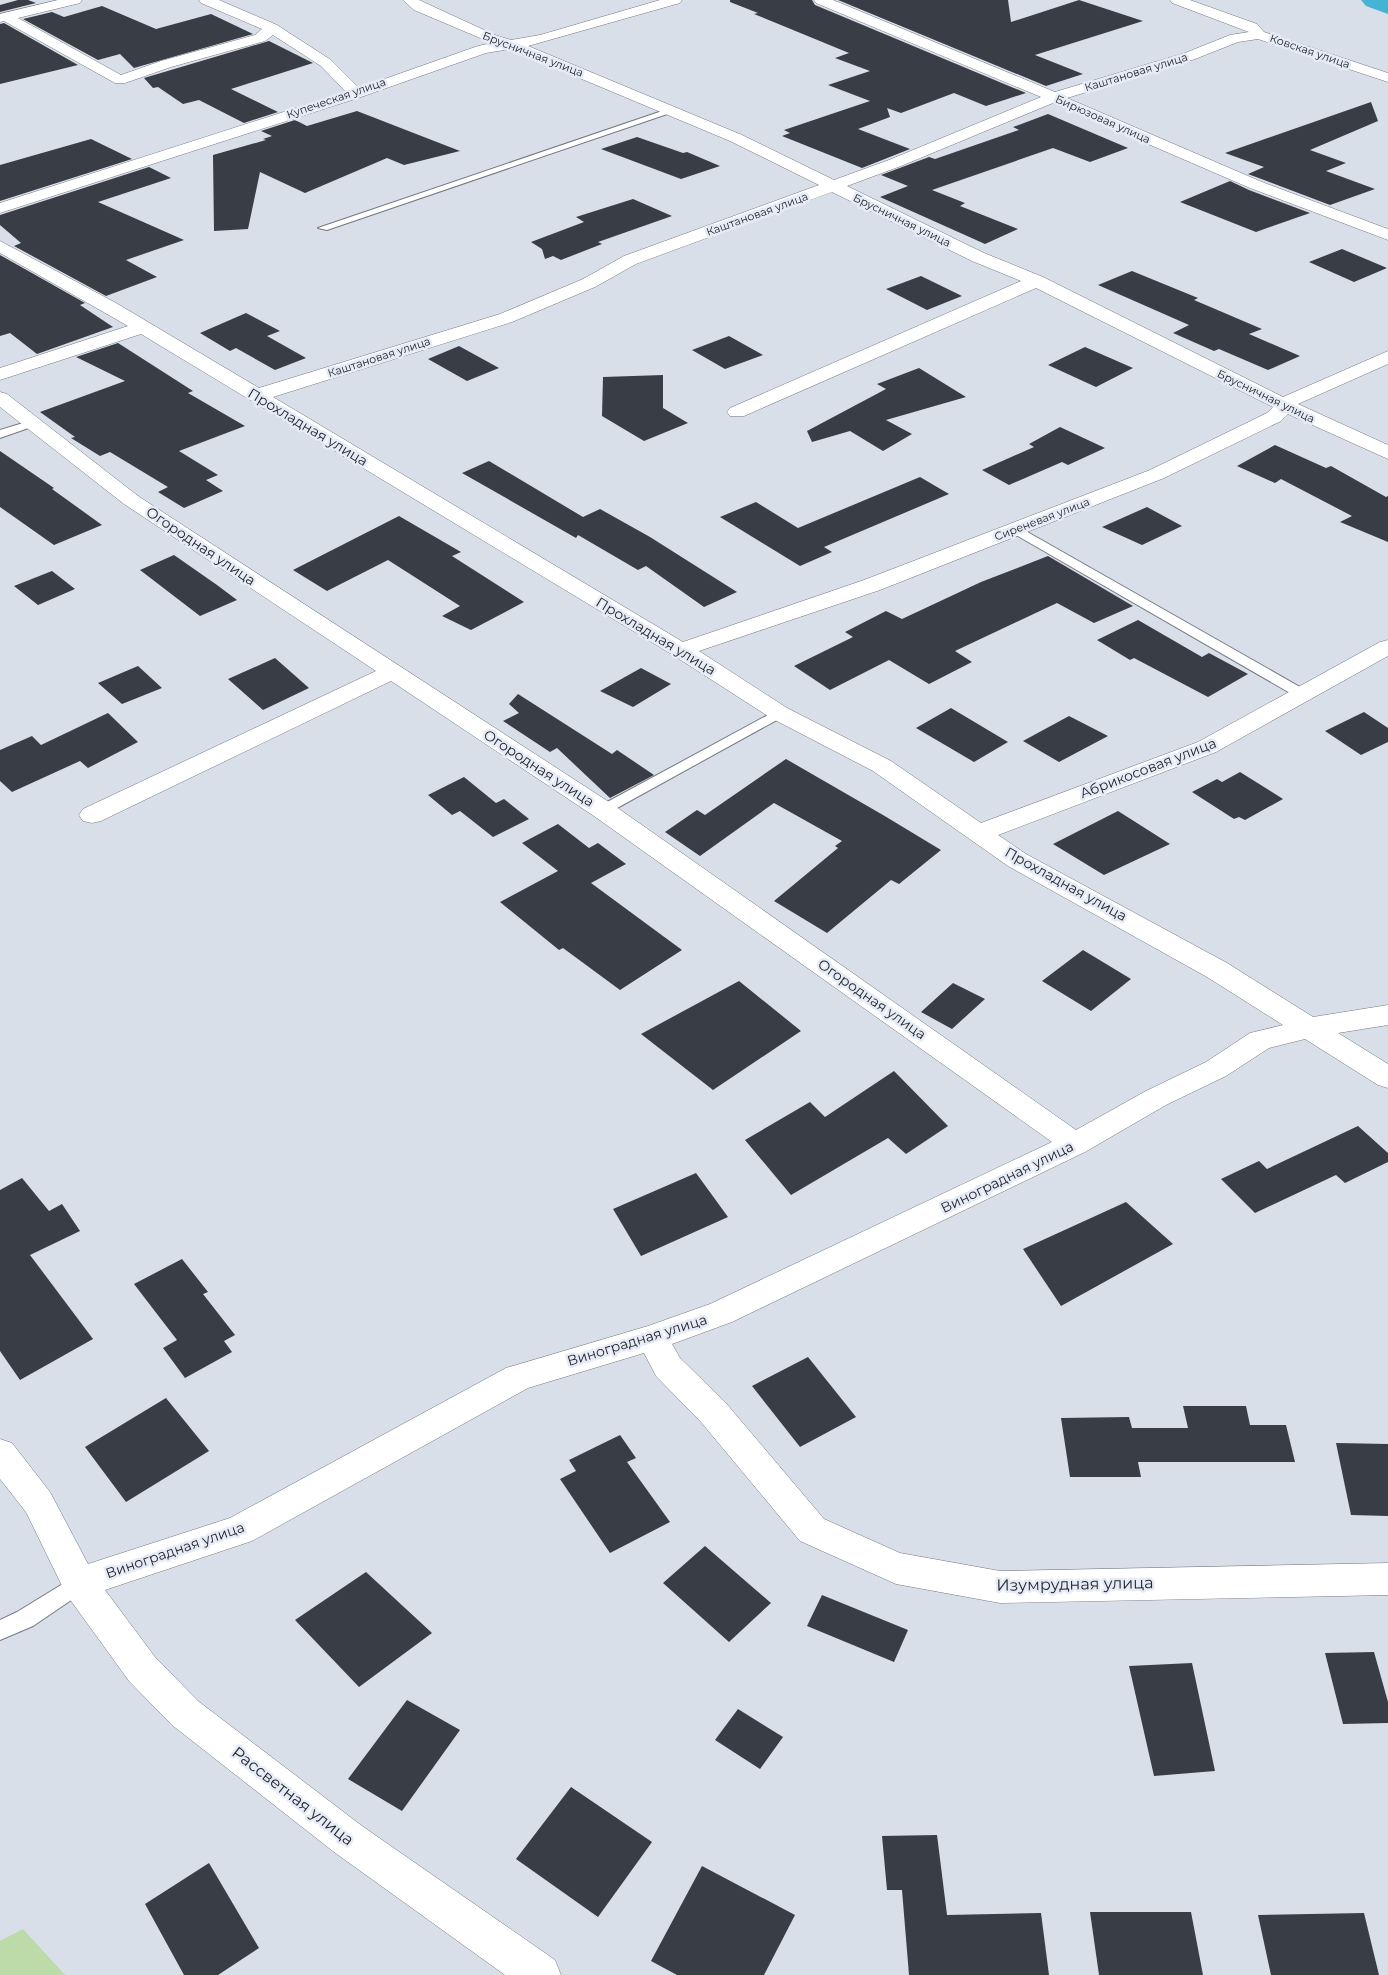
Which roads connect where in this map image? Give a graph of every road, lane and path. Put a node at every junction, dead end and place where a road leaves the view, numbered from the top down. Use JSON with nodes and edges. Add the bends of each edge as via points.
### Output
{"nodes":[{"id":1,"x":74,"y":0,"type":"edge"},
{"id":2,"x":206,"y":0,"type":"edge"},
{"id":3,"x":410,"y":0,"type":"edge"},
{"id":4,"x":675,"y":0,"type":"edge"},
{"id":5,"x":820,"y":0,"type":"edge"},
{"id":6,"x":1177,"y":0,"type":"edge"},
{"id":7,"x":3,"y":17,"type":"edge"},
{"id":8,"x":272,"y":28,"type":"junction"},
{"id":9,"x":1260,"y":34,"type":"junction"},
{"id":10,"x":513,"y":45,"type":"junction"},
{"id":11,"x":1388,"y":78,"type":"edge"},
{"id":12,"x":356,"y":94,"type":"junction"},
{"id":13,"x":1054,"y":97,"type":"junction"},
{"id":14,"x":671,"y":111,"type":"junction"},
{"id":15,"x":830,"y":186,"type":"junction"},
{"id":16,"x":0,"y":208,"type":"edge"},
{"id":17,"x":323,"y":228,"type":"dead end"},
{"id":18,"x":1388,"y":235,"type":"edge"},
{"id":19,"x":0,"y":246,"type":"edge"},
{"id":20,"x":1037,"y":281,"type":"junction"},
{"id":21,"x":143,"y":327,"type":"junction"},
{"id":22,"x":1388,"y":357,"type":"edge"},
{"id":23,"x":0,"y":374,"type":"edge"},
{"id":24,"x":255,"y":396,"type":"junction"},
{"id":25,"x":0,"y":398,"type":"edge"},
{"id":26,"x":1286,"y":406,"type":"junction"},
{"id":27,"x":737,"y":412,"type":"dead end"},
{"id":28,"x":33,"y":423,"type":"junction"},
{"id":29,"x":0,"y":434,"type":"edge"},
{"id":30,"x":1388,"y":453,"type":"edge"},
{"id":31,"x":1015,"y":529,"type":"junction"},
{"id":32,"x":1388,"y":647,"type":"edge"},
{"id":33,"x":681,"y":650,"type":"junction"},
{"id":34,"x":392,"y":672,"type":"junction"},
{"id":35,"x":1302,"y":694,"type":"junction"},
{"id":36,"x":779,"y":713,"type":"junction"},
{"id":37,"x":603,"y":810,"type":"junction"},
{"id":38,"x":92,"y":815,"type":"dead end"},
{"id":39,"x":980,"y":833,"type":"junction"},
{"id":40,"x":1388,"y":1015,"type":"edge"},
{"id":41,"x":1308,"y":1028,"type":"junction"},
{"id":42,"x":1388,"y":1078,"type":"edge"},
{"id":43,"x":1075,"y":1144,"type":"junction"},
{"id":44,"x":652,"y":1338,"type":"junction"},
{"id":45,"x":0,"y":1453,"type":"edge"},
{"id":46,"x":1388,"y":1579,"type":"edge"},
{"id":47,"x":79,"y":1583,"type":"junction"},
{"id":48,"x":0,"y":1630,"type":"edge"},
{"id":49,"x":540,"y":1975,"type":"edge"}],
"edges":[{"from":1,"to":7,"type":"street"},
{"from":2,"to":8,"type":"street"},
{"from":3,"to":10,"type":"street","name":"Брусничная улица","via":[[419,7]]},
{"from":4,"to":10,"type":"street","name":"Купеческая улица"},
{"from":5,"to":13,"type":"street","name":"Бирюзовая улица"},
{"from":6,"to":9,"type":"street","name":"Ковская улица","via":[[1252,27]]},
{"from":7,"to":8,"type":"street","via":[[120,80],[260,38]]},
{"from":8,"to":12,"type":"street","via":[[328,64]]},
{"from":9,"to":11,"type":"street","name":"Ковская улица"},
{"from":9,"to":13,"type":"street","name":"Каштановая улица","via":[[1235,38],[1190,56]]},
{"from":10,"to":12,"type":"street","name":"Купеческая улица","via":[[483,49]]},
{"from":10,"to":14,"type":"street","name":"Брусничная улица"},
{"from":12,"to":16,"type":"street","name":"Купеческая улица"},
{"from":13,"to":15,"type":"street","name":"Каштановая улица","via":[[895,163]]},
{"from":13,"to":18,"type":"street","name":"Бирюзовая улица","via":[[1247,182]]},
{"from":14,"to":15,"type":"street","name":"Брусничная улица","via":[[736,138]]},
{"from":14,"to":17,"type":"lane"},
{"from":15,"to":20,"type":"street","name":"Брусничная улица","via":[[978,257]]},
{"from":15,"to":24,"type":"street","name":"Каштановая улица","via":[[630,260],[589,283],[506,318]]},
{"from":19,"to":21,"type":"street","name":"Прохладная улица"},
{"from":20,"to":26,"type":"street","name":"Брусничная улица"},
{"from":20,"to":27,"type":"street"},
{"from":21,"to":23,"type":"street"},
{"from":21,"to":24,"type":"street","name":"Прохладная улица"},
{"from":22,"to":26,"type":"street","name":"Сиреневая улица","via":[[1292,399]]},
{"from":24,"to":33,"type":"street","name":"Прохладная улица"},
{"from":25,"to":28,"type":"street","name":"Огородная улица"},
{"from":26,"to":30,"type":"street","name":"Брусничная улица"},
{"from":26,"to":31,"type":"street","name":"Сиреневая улица","via":[[1274,417],[1157,474]]},
{"from":28,"to":29,"type":"lane"},
{"from":28,"to":34,"type":"street","name":"Огородная улица","via":[[131,500]]},
{"from":31,"to":33,"type":"street","name":"Сиреневая улица","via":[[872,585]]},
{"from":31,"to":35,"type":"lane"},
{"from":32,"to":35,"type":"street","name":"Абрикосовая улица"},
{"from":33,"to":36,"type":"street","name":"Прохладная улица"},
{"from":34,"to":37,"type":"street","name":"Огородная улица"},
{"from":34,"to":38,"type":"street"},
{"from":35,"to":39,"type":"street","name":"Абрикосовая улица","via":[[1207,747]]},
{"from":36,"to":37,"type":"lane"},
{"from":36,"to":39,"type":"street","name":"Прохладная улица","via":[[882,766]]},
{"from":37,"to":43,"type":"street","name":"Огородная улица"},
{"from":39,"to":41,"type":"street","name":"Прохладная улица","via":[[1017,860],[1217,970]]},
{"from":40,"to":41,"type":"street","name":"Виноградная улица"},
{"from":41,"to":42,"type":"street","name":"Прохладная улица"},
{"from":41,"to":43,"type":"street","name":"Виноградная улица","via":[[1260,1040],[1216,1070],[1156,1098]]},
{"from":43,"to":44,"type":"street","name":"Виноградная улица","via":[[721,1313]]},
{"from":44,"to":46,"type":"street","name":"Изумрудная улица","via":[[668,1367],[713,1412],[812,1530],[896,1568],[1000,1588]]},
{"from":44,"to":47,"type":"street","name":"Виноградная улица","via":[[518,1377],[240,1530]]},
{"from":45,"to":47,"type":"street","name":"Рассветная улица","via":[[38,1502]]},
{"from":47,"to":48,"type":"lane","name":"Виноградная улица","via":[[24,1619]]},
{"from":47,"to":49,"type":"street","name":"Рассветная улица","via":[[142,1669],[185,1713],[348,1839]]}]}
